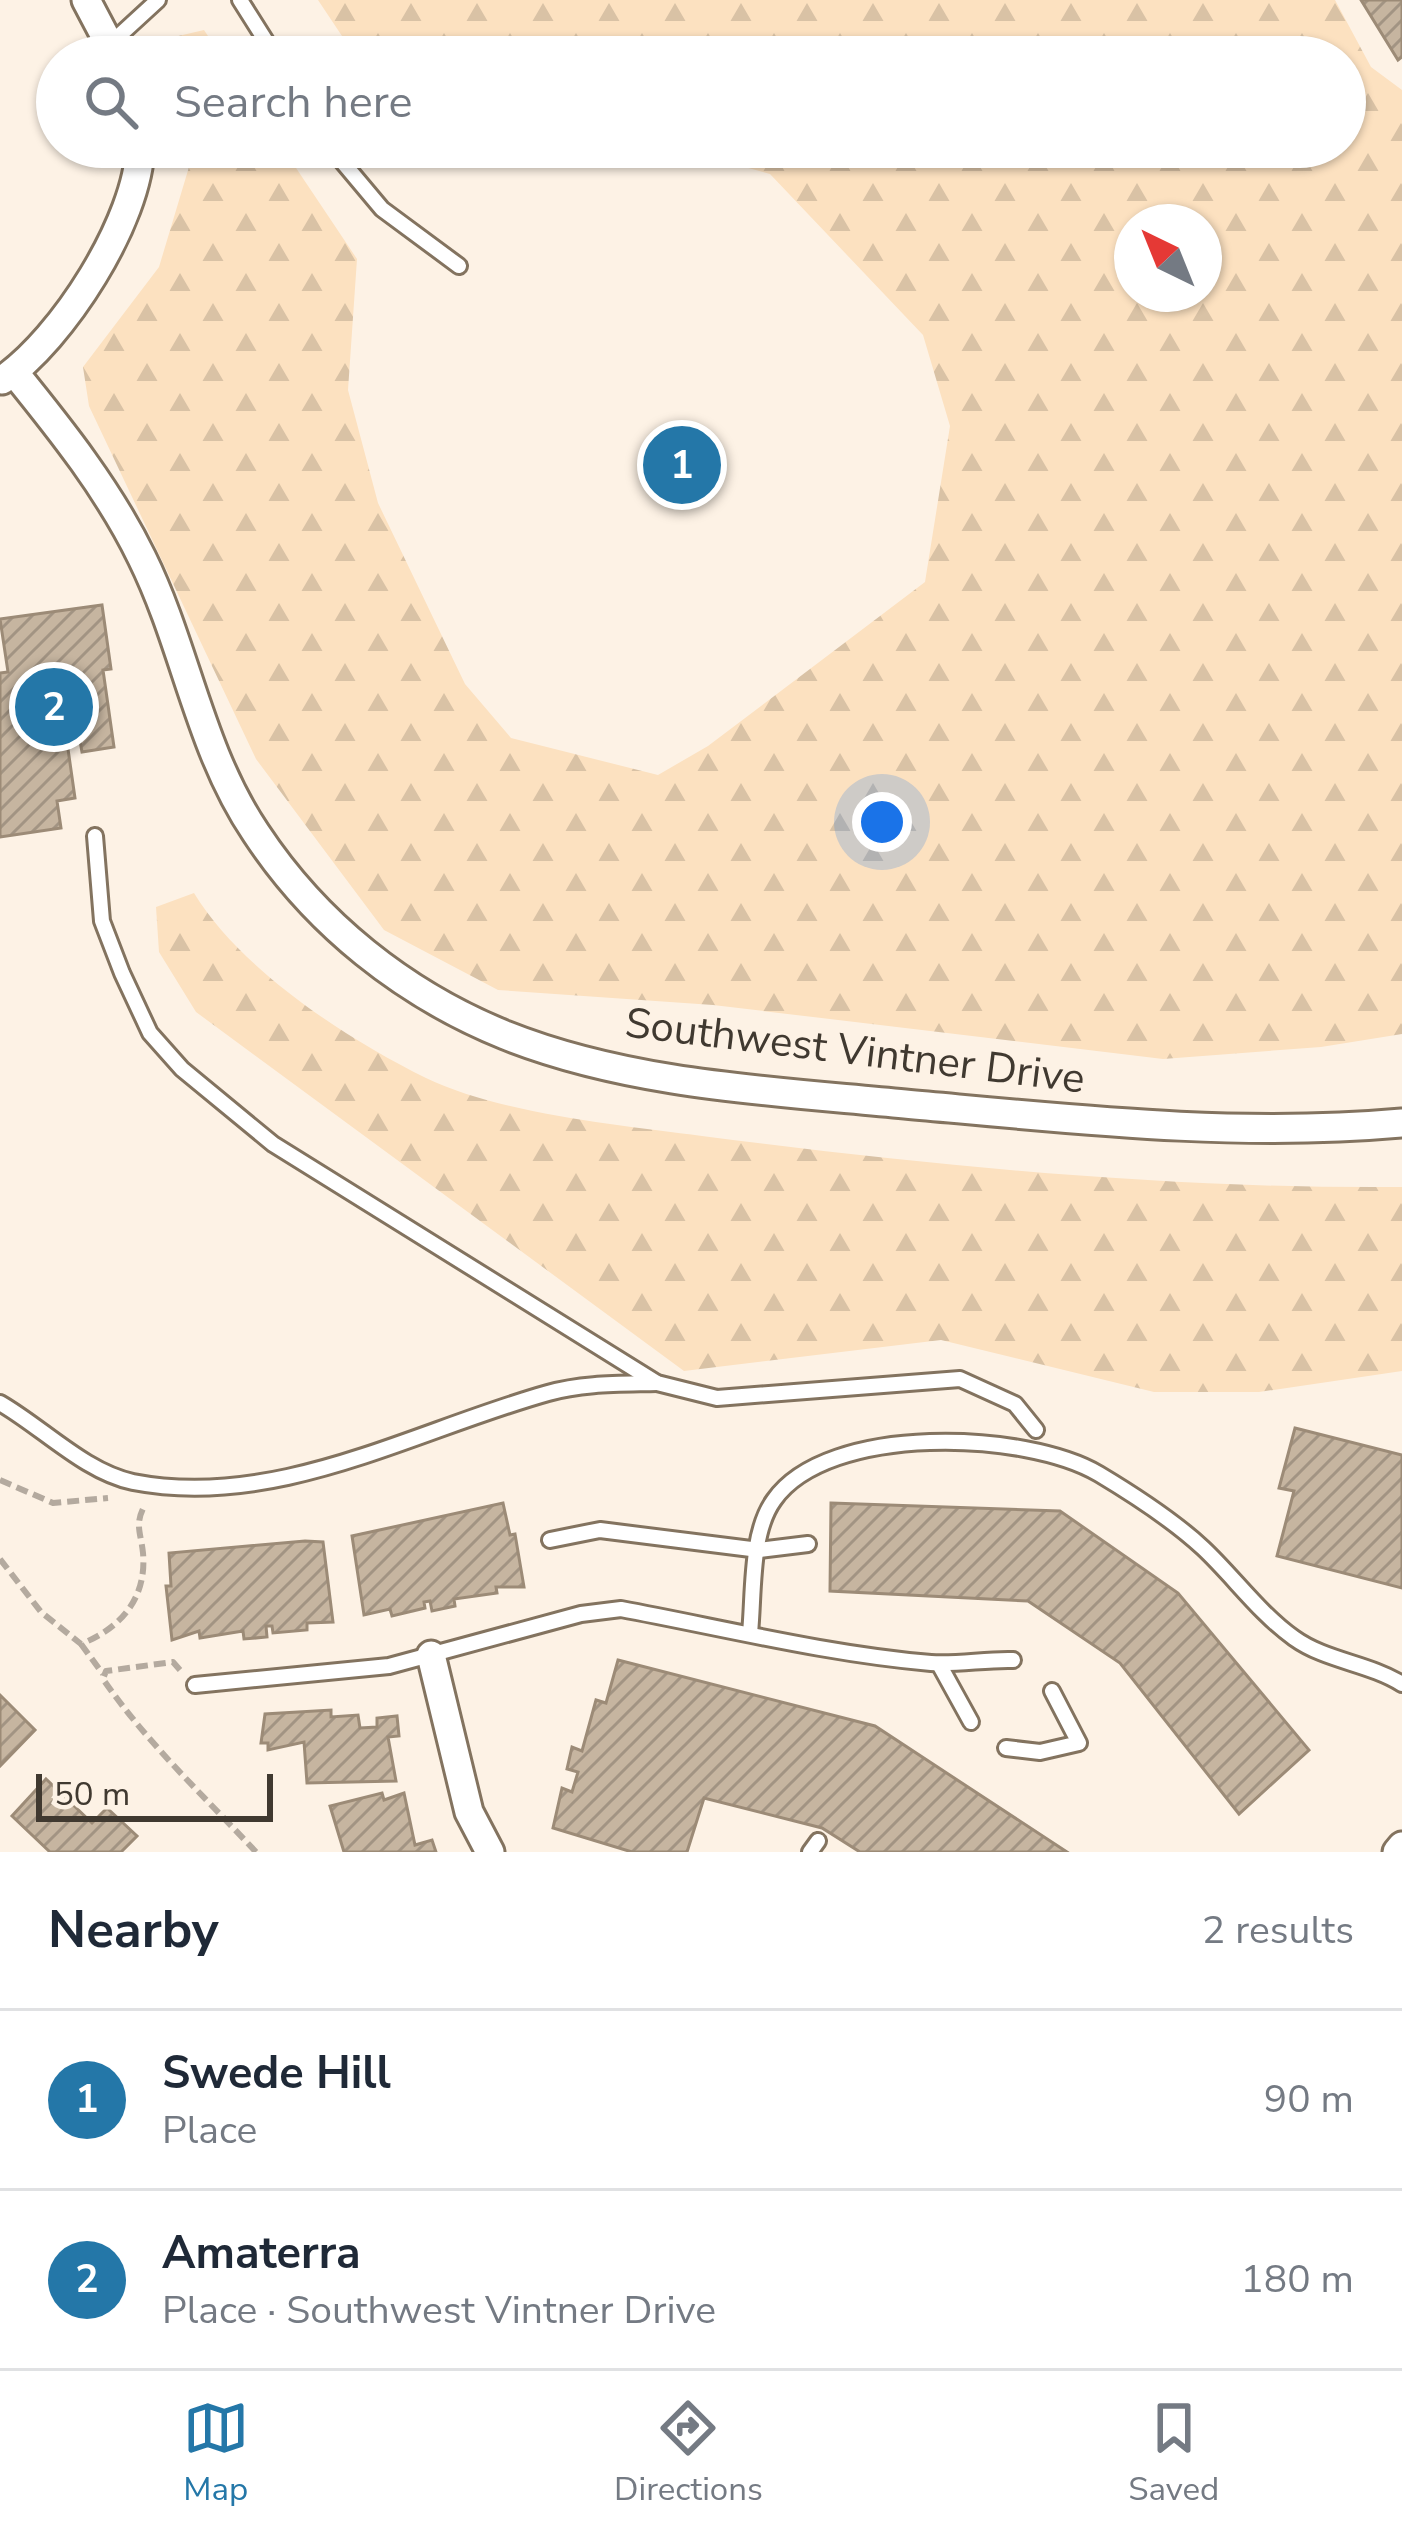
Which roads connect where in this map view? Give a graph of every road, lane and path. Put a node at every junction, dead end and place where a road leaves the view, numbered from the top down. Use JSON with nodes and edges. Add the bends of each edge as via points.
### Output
{"nodes":[{"id":1,"x":86,"y":0,"type":"edge"},
{"id":2,"x":158,"y":0,"type":"edge"},
{"id":3,"x":240,"y":0,"type":"edge"},
{"id":4,"x":105,"y":36,"type":"edge"},
{"id":5,"x":126,"y":36,"type":"edge"},
{"id":6,"x":263,"y":36,"type":"edge"},
{"id":7,"x":137,"y":168,"type":"edge"},
{"id":8,"x":348,"y":168,"type":"edge"},
{"id":9,"x":459,"y":266,"type":"dead end"},
{"id":10,"x":7,"y":377,"type":"edge"},
{"id":11,"x":94,"y":836,"type":"dead end"},
{"id":12,"x":1402,"y":1124,"type":"edge"},
{"id":13,"x":657,"y":1383,"type":"junction"},
{"id":14,"x":0,"y":1403,"type":"edge"},
{"id":15,"x":1036,"y":1430,"type":"dead end"},
{"id":16,"x":0,"y":1480,"type":"edge"},
{"id":17,"x":130,"y":1482,"type":"junction"},
{"id":18,"x":159,"y":1484,"type":"junction"},
{"id":19,"x":550,"y":1540,"type":"dead end"},
{"id":20,"x":808,"y":1544,"type":"dead end"},
{"id":21,"x":759,"y":1550,"type":"junction"},
{"id":22,"x":0,"y":1559,"type":"edge"},
{"id":23,"x":750,"y":1633,"type":"junction"},
{"id":24,"x":81,"y":1644,"type":"junction"},
{"id":25,"x":431,"y":1655,"type":"junction"},
{"id":26,"x":1013,"y":1660,"type":"dead end"},
{"id":27,"x":939,"y":1664,"type":"junction"},
{"id":28,"x":103,"y":1674,"type":"junction"},
{"id":29,"x":195,"y":1684,"type":"joint"},
{"id":30,"x":1402,"y":1684,"type":"edge"},
{"id":31,"x":1052,"y":1691,"type":"dead end"},
{"id":32,"x":971,"y":1722,"type":"dead end"},
{"id":33,"x":1006,"y":1748,"type":"dead end"},
{"id":34,"x":256,"y":1852,"type":"edge"},
{"id":35,"x":490,"y":1852,"type":"edge"}],
"edges":[{"from":1,"to":4,"type":"street"},
{"from":2,"to":5,"type":"lane"},
{"from":3,"to":6,"type":"lane"},
{"from":7,"to":10,"type":"street","via":[[131,206],[104,259]]},
{"from":8,"to":9,"type":"lane","via":[[382,209]]},
{"from":10,"to":12,"type":"street","name":"Southwest Vintner Drive","via":[[105,494],[143,559],[220,771],[255,833],[330,924],[462,1015],[598,1064],[778,1092],[1180,1129]]},
{"from":11,"to":13,"type":"lane","via":[[102,921],[150,1033],[182,1069],[273,1144]]},
{"from":13,"to":15,"type":"lane","via":[[717,1398],[960,1379],[1015,1404]]},
{"from":13,"to":18,"type":"lane","via":[[551,1392],[314,1470],[251,1482]]},
{"from":14,"to":17,"type":"lane"},
{"from":16,"to":17,"type":"path","via":[[53,1503],[104,1500]]},
{"from":17,"to":18,"type":"lane"},
{"from":18,"to":24,"type":"path","via":[[137,1523],[136,1602]]},
{"from":19,"to":21,"type":"lane","via":[[600,1530]]},
{"from":20,"to":21,"type":"lane"},
{"from":21,"to":23,"type":"lane"},
{"from":21,"to":30,"type":"lane","via":[[773,1501],[842,1453],[904,1445],[1050,1453],[1096,1472],[1200,1545],[1291,1636]]},
{"from":22,"to":24,"type":"path","via":[[41,1612]]},
{"from":23,"to":25,"type":"lane","via":[[621,1610]]},
{"from":23,"to":27,"type":"lane"},
{"from":24,"to":28,"type":"path"},
{"from":25,"to":29,"type":"lane"},
{"from":25,"to":35,"type":"street","via":[[469,1812]]},
{"from":26,"to":27,"type":"lane"},
{"from":27,"to":32,"type":"lane"},
{"from":28,"to":29,"type":"path","via":[[173,1662]]},
{"from":28,"to":34,"type":"path","via":[[149,1744]]},
{"from":31,"to":33,"type":"lane","via":[[1079,1743],[1040,1752]]}]}
